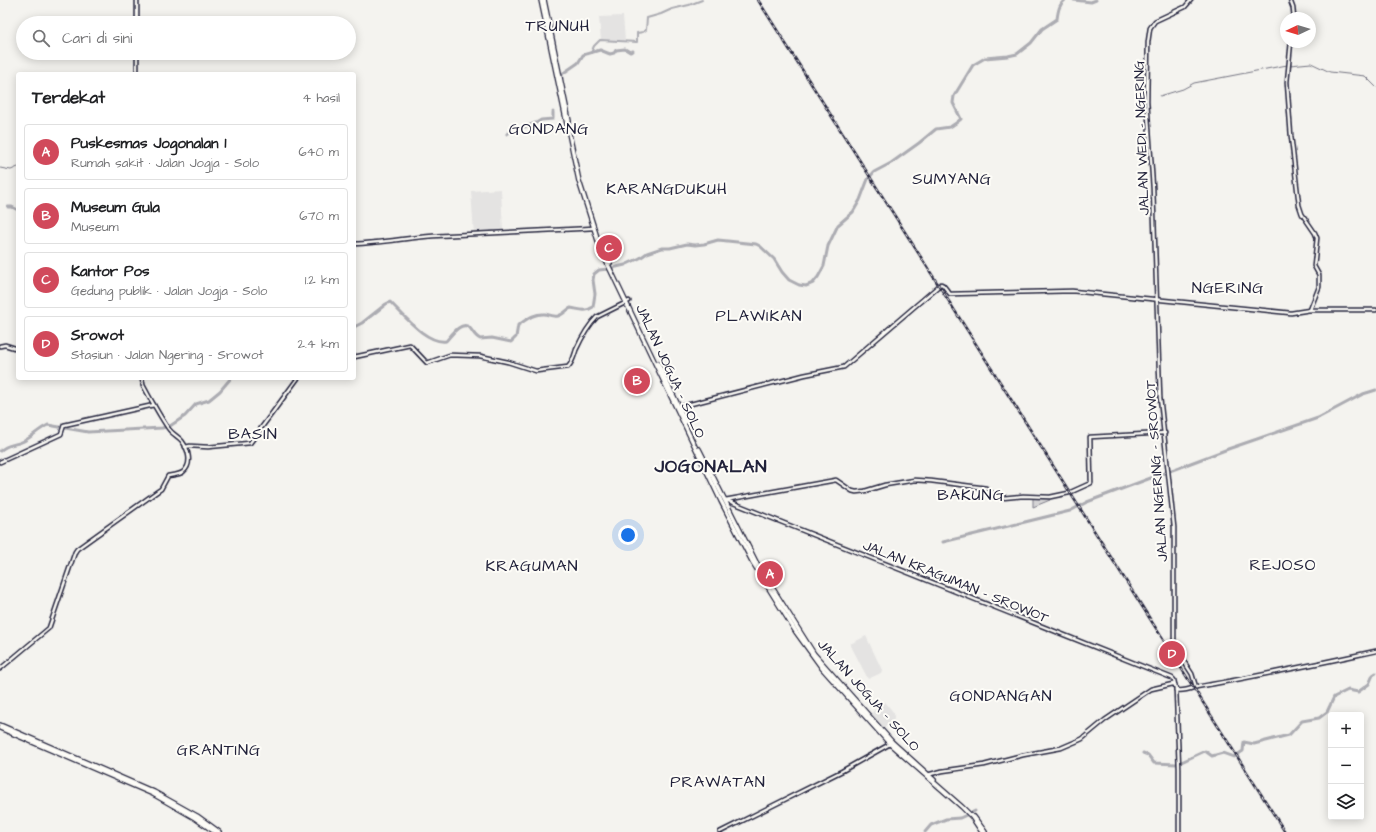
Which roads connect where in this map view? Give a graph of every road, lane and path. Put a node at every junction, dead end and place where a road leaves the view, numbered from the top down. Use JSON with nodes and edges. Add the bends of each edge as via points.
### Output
{"nodes":[{"id":1,"x":137,"y":0,"type":"edge"},
{"id":2,"x":541,"y":0,"type":"edge"},
{"id":3,"x":544,"y":0,"type":"edge"},
{"id":4,"x":1191,"y":0,"type":"edge"},
{"id":5,"x":1290,"y":0,"type":"edge"},
{"id":6,"x":1293,"y":12,"type":"edge"},
{"id":7,"x":136,"y":16,"type":"edge"},
{"id":8,"x":1290,"y":48,"type":"edge"},
{"id":9,"x":137,"y":60,"type":"edge"},
{"id":10,"x":137,"y":72,"type":"edge"},
{"id":11,"x":593,"y":228,"type":"junction"},
{"id":12,"x":356,"y":244,"type":"edge"},
{"id":13,"x":610,"y":265,"type":"junction"},
{"id":14,"x":1156,"y":300,"type":"junction"},
{"id":15,"x":628,"y":302,"type":"junction"},
{"id":16,"x":1310,"y":310,"type":"junction"},
{"id":17,"x":1376,"y":310,"type":"edge"},
{"id":18,"x":0,"y":346,"type":"edge"},
{"id":19,"x":16,"y":348,"type":"edge"},
{"id":20,"x":356,"y":357,"type":"edge"},
{"id":21,"x":141,"y":380,"type":"edge"},
{"id":22,"x":297,"y":380,"type":"edge"},
{"id":23,"x":154,"y":405,"type":"junction"},
{"id":24,"x":678,"y":407,"type":"junction"},
{"id":25,"x":1165,"y":433,"type":"junction"},
{"id":26,"x":186,"y":447,"type":"junction"},
{"id":27,"x":3,"y":460,"type":"edge"},
{"id":28,"x":725,"y":500,"type":"junction"},
{"id":29,"x":769,"y":587,"type":"junction"},
{"id":30,"x":1376,"y":651,"type":"edge"},
{"id":31,"x":0,"y":669,"type":"edge"},
{"id":32,"x":1175,"y":685,"type":"junction"},
{"id":33,"x":1196,"y":687,"type":"junction"},
{"id":34,"x":1176,"y":690,"type":"junction"},
{"id":35,"x":0,"y":726,"type":"edge"},
{"id":36,"x":891,"y":743,"type":"junction"},
{"id":37,"x":111,"y":774,"type":"junction"},
{"id":38,"x":927,"y":775,"type":"junction"},
{"id":39,"x":215,"y":832,"type":"edge"},
{"id":40,"x":219,"y":832,"type":"edge"},
{"id":41,"x":720,"y":832,"type":"edge"},
{"id":42,"x":984,"y":832,"type":"edge"},
{"id":43,"x":1179,"y":832,"type":"edge"}],
"edges":[{"from":1,"to":7,"type":"main road"},
{"from":2,"to":11,"type":"highway","name":"JALAN JOGJA - SOLO","via":[[579,182]]},
{"from":3,"to":13,"type":"highway","name":"JALAN JOGJA - SOLO","via":[[582,184]]},
{"from":4,"to":14,"type":"main road","name":"JALAN WEDI - NGERING","via":[[1181,9],[1153,23],[1149,31],[1147,101]]},
{"from":5,"to":6,"type":"main road"},
{"from":8,"to":16,"type":"main road","via":[[1287,82],[1299,205],[1316,238],[1314,266],[1319,275],[1319,287]]},
{"from":9,"to":10,"type":"main road"},
{"from":11,"to":12,"type":"main road","via":[[434,236]]},
{"from":11,"to":13,"type":"highway","name":"JALAN JOGJA - SOLO"},
{"from":13,"to":15,"type":"highway","name":"JALAN JOGJA - SOLO"},
{"from":14,"to":16,"type":"main road","via":[[1291,313]]},
{"from":14,"to":24,"type":"main road","via":[[1072,291],[950,294],[941,284],[844,367]]},
{"from":14,"to":25,"type":"main road","name":"JALAN NGERING - SROWOT","via":[[1160,397]]},
{"from":15,"to":20,"type":"main road","via":[[597,317],[576,349],[568,367],[536,371],[480,356],[450,355],[426,363],[408,345]]},
{"from":15,"to":24,"type":"highway","name":"JALAN JOGJA - SOLO"},
{"from":16,"to":17,"type":"main road"},
{"from":18,"to":19,"type":"main road"},
{"from":21,"to":23,"type":"main road"},
{"from":22,"to":26,"type":"main road","via":[[250,443]]},
{"from":23,"to":26,"type":"main road","via":[[165,424]]},
{"from":23,"to":27,"type":"main road","via":[[66,424],[61,434]]},
{"from":24,"to":28,"type":"highway","name":"JALAN JOGJA - SOLO"},
{"from":24,"to":29,"type":"highway","name":"JALAN JOGJA - SOLO","via":[[740,538]]},
{"from":25,"to":28,"type":"main road","via":[[1091,436],[1091,483],[1070,493],[1050,497],[1002,498],[994,496],[986,488],[915,480],[856,492],[836,480]]},
{"from":25,"to":33,"type":"main road","name":"JALAN NGERING - SROWOT","via":[[1174,538],[1174,646],[1192,674]]},
{"from":26,"to":31,"type":"main road","via":[[189,461],[183,472],[168,476],[158,491],[77,548],[49,628]]},
{"from":28,"to":29,"type":"highway","name":"JALAN JOGJA - SOLO"},
{"from":28,"to":32,"type":"main road","name":"JALAN KRAGUMAN - SROWOT","via":[[1172,678]]},
{"from":29,"to":36,"type":"highway","name":"JALAN JOGJA - SOLO","via":[[804,645]]},
{"from":30,"to":33,"type":"main road"},
{"from":32,"to":34,"type":"main road"},
{"from":32,"to":38,"type":"main road","via":[[1151,689],[1082,739],[1061,748]]},
{"from":33,"to":34,"type":"main road"},
{"from":34,"to":43,"type":"main road"},
{"from":35,"to":37,"type":"highway"},
{"from":36,"to":38,"type":"highway","name":"JALAN JOGJA - SOLO"},
{"from":36,"to":41,"type":"main road","via":[[842,771]]},
{"from":37,"to":39,"type":"highway","via":[[168,802]]},
{"from":37,"to":40,"type":"highway","via":[[170,800]]},
{"from":38,"to":42,"type":"highway","name":"JALAN JOGJA - SOLO","via":[[969,812]]}]}
